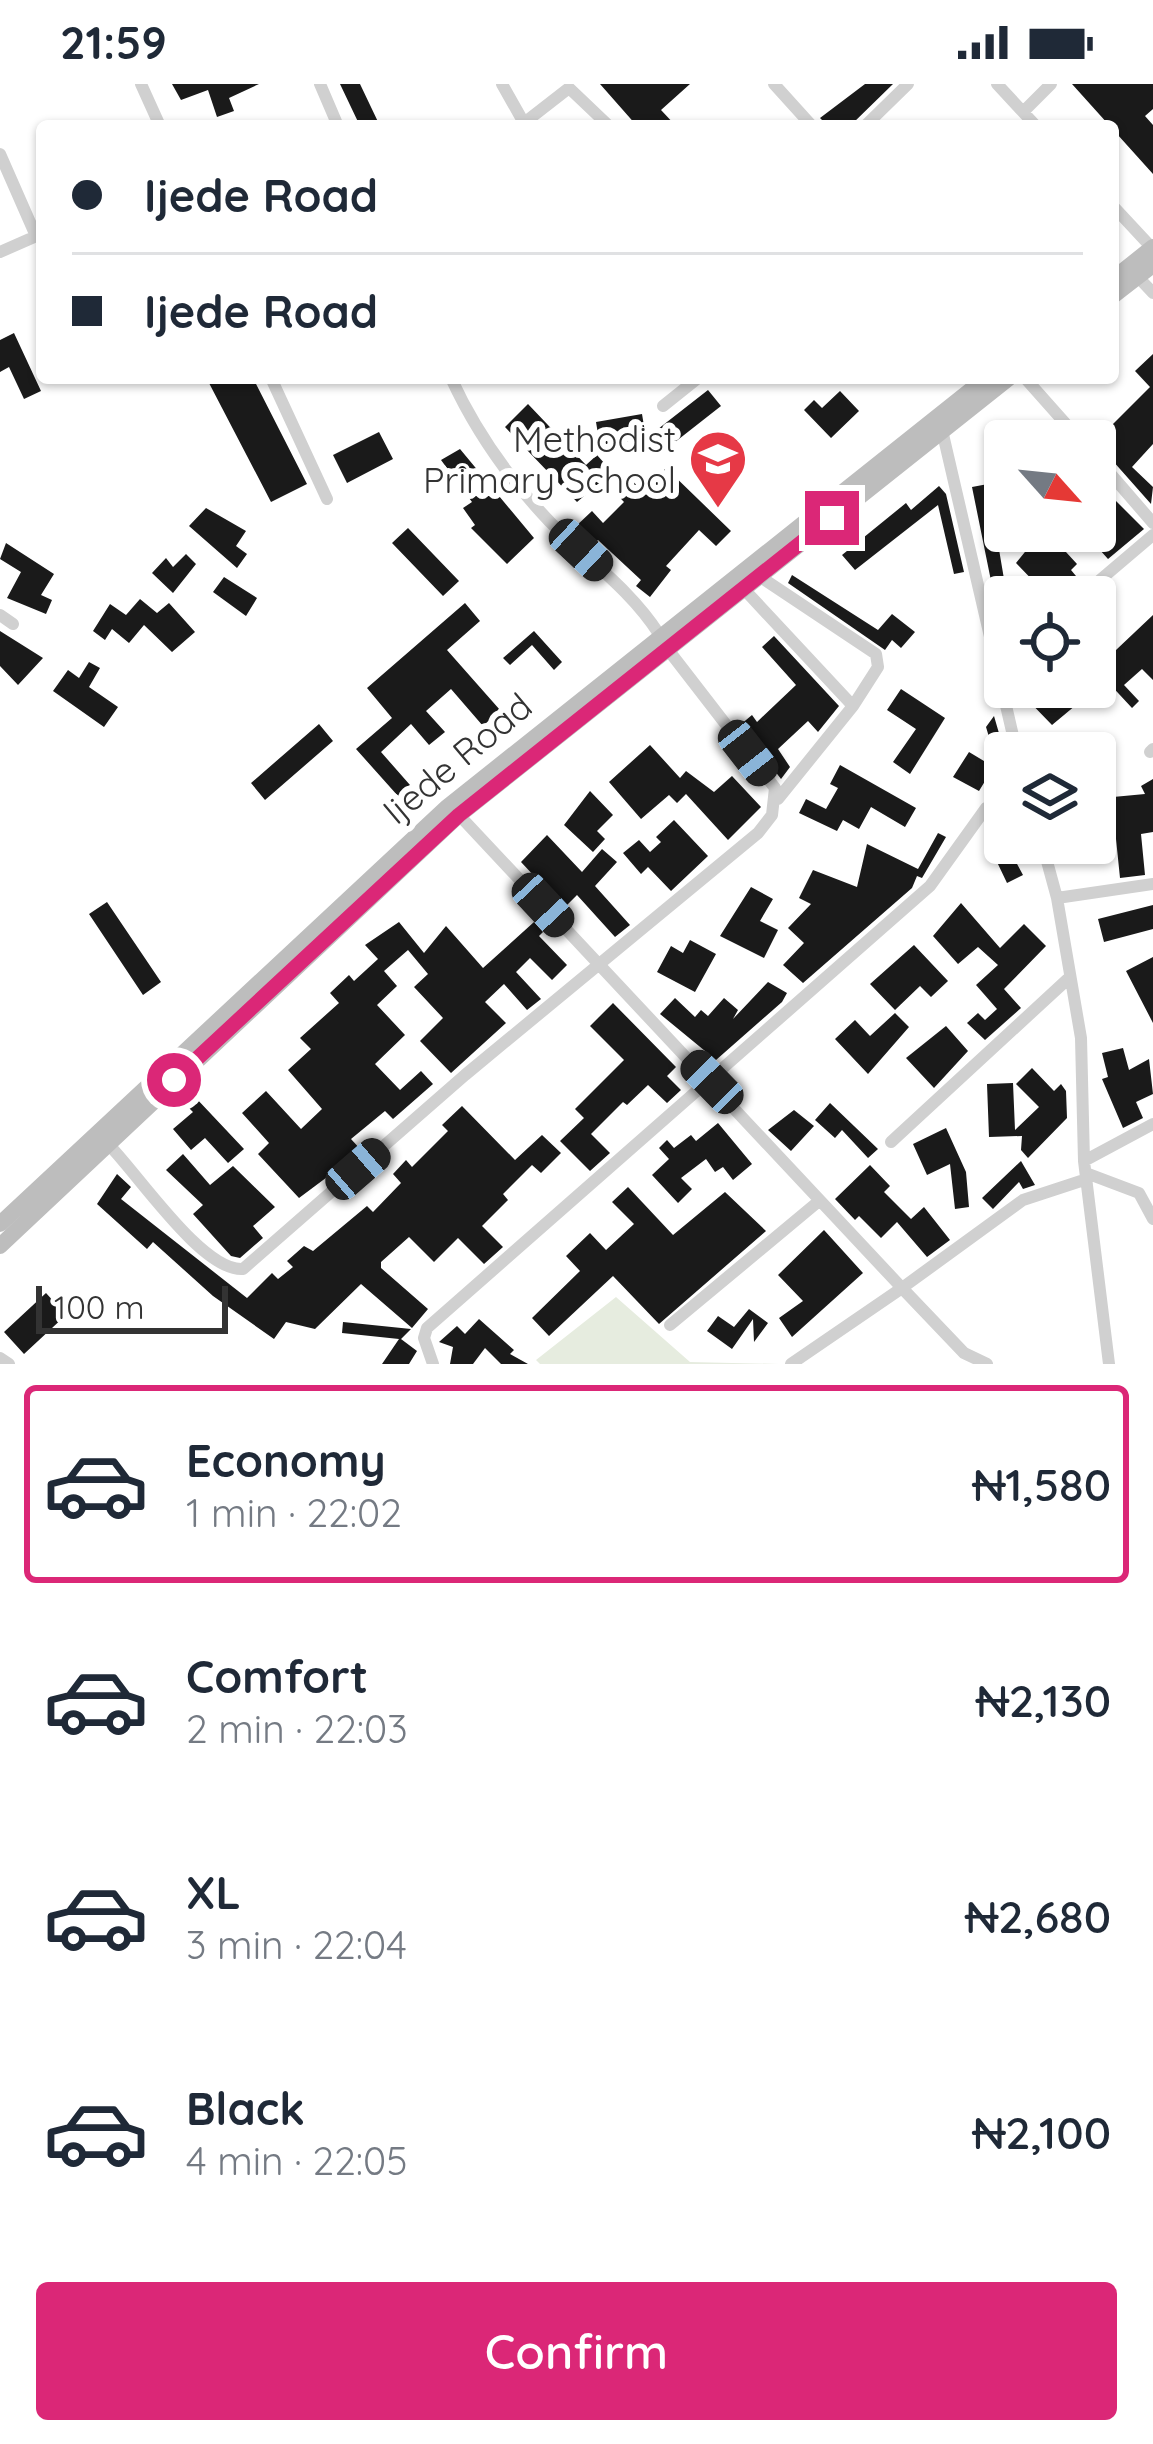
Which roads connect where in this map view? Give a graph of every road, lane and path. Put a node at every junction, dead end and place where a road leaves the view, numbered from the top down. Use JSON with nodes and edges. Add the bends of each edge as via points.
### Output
{"nodes":[{"id":1,"x":141,"y":84,"type":"edge"},
{"id":2,"x":320,"y":84,"type":"edge"},
{"id":3,"x":502,"y":84,"type":"edge"},
{"id":4,"x":774,"y":84,"type":"edge"},
{"id":5,"x":908,"y":84,"type":"edge"},
{"id":6,"x":997,"y":84,"type":"edge"},
{"id":7,"x":1052,"y":84,"type":"edge"},
{"id":8,"x":1023,"y":112,"type":"junction"},
{"id":9,"x":157,"y":120,"type":"edge"},
{"id":10,"x":335,"y":120,"type":"edge"},
{"id":11,"x":522,"y":120,"type":"edge"},
{"id":12,"x":528,"y":120,"type":"edge"},
{"id":13,"x":602,"y":120,"type":"edge"},
{"id":14,"x":807,"y":120,"type":"edge"},
{"id":15,"x":871,"y":120,"type":"edge"},
{"id":16,"x":1030,"y":120,"type":"edge"},
{"id":17,"x":0,"y":154,"type":"edge"},
{"id":18,"x":1119,"y":212,"type":"edge"},
{"id":19,"x":36,"y":229,"type":"edge"},
{"id":20,"x":36,"y":236,"type":"edge"},
{"id":21,"x":1153,"y":247,"type":"edge"},
{"id":22,"x":0,"y":252,"type":"edge"},
{"id":23,"x":1145,"y":271,"type":"edge"},
{"id":24,"x":1119,"y":274,"type":"edge"},
{"id":25,"x":1119,"y":291,"type":"edge"},
{"id":26,"x":1153,"y":292,"type":"edge"},
{"id":27,"x":274,"y":384,"type":"edge"},
{"id":28,"x":455,"y":384,"type":"edge"},
{"id":29,"x":690,"y":384,"type":"edge"},
{"id":30,"x":979,"y":384,"type":"edge"},
{"id":31,"x":1001,"y":384,"type":"edge"},
{"id":32,"x":1029,"y":384,"type":"edge"},
{"id":33,"x":663,"y":406,"type":"dead end"},
{"id":34,"x":1062,"y":420,"type":"edge"},
{"id":35,"x":942,"y":430,"type":"junction"},
{"id":36,"x":1116,"y":480,"type":"edge"},
{"id":37,"x":328,"y":499,"type":"dead end"},
{"id":38,"x":1153,"y":523,"type":"edge"},
{"id":39,"x":1153,"y":535,"type":"edge"},
{"id":40,"x":759,"y":576,"type":"junction"},
{"id":41,"x":1105,"y":576,"type":"edge"},
{"id":42,"x":742,"y":587,"type":"junction"},
{"id":43,"x":984,"y":600,"type":"edge"},
{"id":44,"x":0,"y":616,"type":"edge"},
{"id":45,"x":13,"y":624,"type":"dead end"},
{"id":46,"x":663,"y":640,"type":"junction"},
{"id":47,"x":854,"y":706,"type":"junction"},
{"id":48,"x":778,"y":800,"type":"junction"},
{"id":49,"x":984,"y":811,"type":"edge"},
{"id":50,"x":459,"y":815,"type":"junction"},
{"id":51,"x":1048,"y":864,"type":"edge"},
{"id":52,"x":376,"y":878,"type":"junction"},
{"id":53,"x":1153,"y":884,"type":"edge"},
{"id":54,"x":1058,"y":898,"type":"junction"},
{"id":55,"x":599,"y":966,"type":"junction"},
{"id":56,"x":1070,"y":977,"type":"junction"},
{"id":57,"x":712,"y":1082,"type":"junction"},
{"id":58,"x":1153,"y":1124,"type":"edge"},
{"id":59,"x":891,"y":1142,"type":"dead end"},
{"id":60,"x":107,"y":1143,"type":"junction"},
{"id":61,"x":1086,"y":1171,"type":"junction"},
{"id":62,"x":819,"y":1202,"type":"junction"},
{"id":63,"x":1153,"y":1219,"type":"edge"},
{"id":64,"x":0,"y":1224,"type":"edge"},
{"id":65,"x":0,"y":1246,"type":"edge"},
{"id":66,"x":902,"y":1288,"type":"junction"},
{"id":67,"x":670,"y":1325,"type":"dead end"},
{"id":68,"x":0,"y":1358,"type":"edge"},
{"id":69,"x":980,"y":1363,"type":"edge"},
{"id":70,"x":1106,"y":1363,"type":"edge"},
{"id":71,"x":9,"y":1364,"type":"edge"},
{"id":72,"x":433,"y":1364,"type":"edge"},
{"id":73,"x":791,"y":1364,"type":"edge"}],
"edges":[{"from":1,"to":9,"type":"street"},
{"from":2,"to":10,"type":"street"},
{"from":3,"to":11,"type":"street"},
{"from":4,"to":14,"type":"street"},
{"from":5,"to":15,"type":"street"},
{"from":6,"to":8,"type":"street"},
{"from":7,"to":8,"type":"street"},
{"from":8,"to":16,"type":"street"},
{"from":12,"to":13,"type":"street","via":[[569,88]]},
{"from":17,"to":19,"type":"street"},
{"from":18,"to":21,"type":"street"},
{"from":20,"to":22,"type":"street"},
{"from":21,"to":24,"type":"main road"},
{"from":23,"to":25,"type":"main road"},
{"from":23,"to":26,"type":"street"},
{"from":27,"to":37,"type":"street"},
{"from":28,"to":46,"type":"street","via":[[508,471]]},
{"from":29,"to":33,"type":"street"},
{"from":30,"to":46,"type":"main road","name":"Ijede Road"},
{"from":31,"to":35,"type":"main road","name":"Ijede Road"},
{"from":32,"to":34,"type":"street"},
{"from":35,"to":40,"type":"main road","name":"Ijede Road"},
{"from":35,"to":43,"type":"street"},
{"from":36,"to":38,"type":"street"},
{"from":39,"to":41,"type":"street"},
{"from":40,"to":42,"type":"main road","name":"Ijede Road"},
{"from":40,"to":47,"type":"street","via":[[876,654],[878,667]]},
{"from":42,"to":46,"type":"main road","name":"Ijede Road"},
{"from":42,"to":47,"type":"street"},
{"from":44,"to":45,"type":"street"},
{"from":46,"to":48,"type":"street"},
{"from":46,"to":50,"type":"main road","name":"Ijede Road"},
{"from":46,"to":52,"type":"main road","name":"Ijede Road"},
{"from":47,"to":48,"type":"street"},
{"from":48,"to":55,"type":"street","via":[[758,833]]},
{"from":49,"to":57,"type":"street","via":[[930,886]]},
{"from":50,"to":52,"type":"main road","name":"Ijede Road"},
{"from":50,"to":55,"type":"street"},
{"from":51,"to":54,"type":"street"},
{"from":52,"to":60,"type":"main road","name":"Ijede Road"},
{"from":52,"to":64,"type":"main road","name":"Ijede Road"},
{"from":53,"to":54,"type":"street"},
{"from":54,"to":56,"type":"street"},
{"from":55,"to":57,"type":"street"},
{"from":55,"to":60,"type":"street","via":[[243,1269],[227,1267],[179,1226]]},
{"from":56,"to":59,"type":"street"},
{"from":56,"to":61,"type":"street"},
{"from":57,"to":62,"type":"street"},
{"from":57,"to":72,"type":"street","via":[[427,1328]]},
{"from":58,"to":61,"type":"street"},
{"from":60,"to":65,"type":"main road","name":"Ijede Road"},
{"from":61,"to":63,"type":"street","via":[[1139,1193]]},
{"from":61,"to":66,"type":"street","via":[[1023,1200]]},
{"from":61,"to":70,"type":"street"},
{"from":62,"to":66,"type":"street"},
{"from":62,"to":67,"type":"street"},
{"from":66,"to":69,"type":"street"},
{"from":66,"to":73,"type":"street"},
{"from":68,"to":71,"type":"street"}]}
